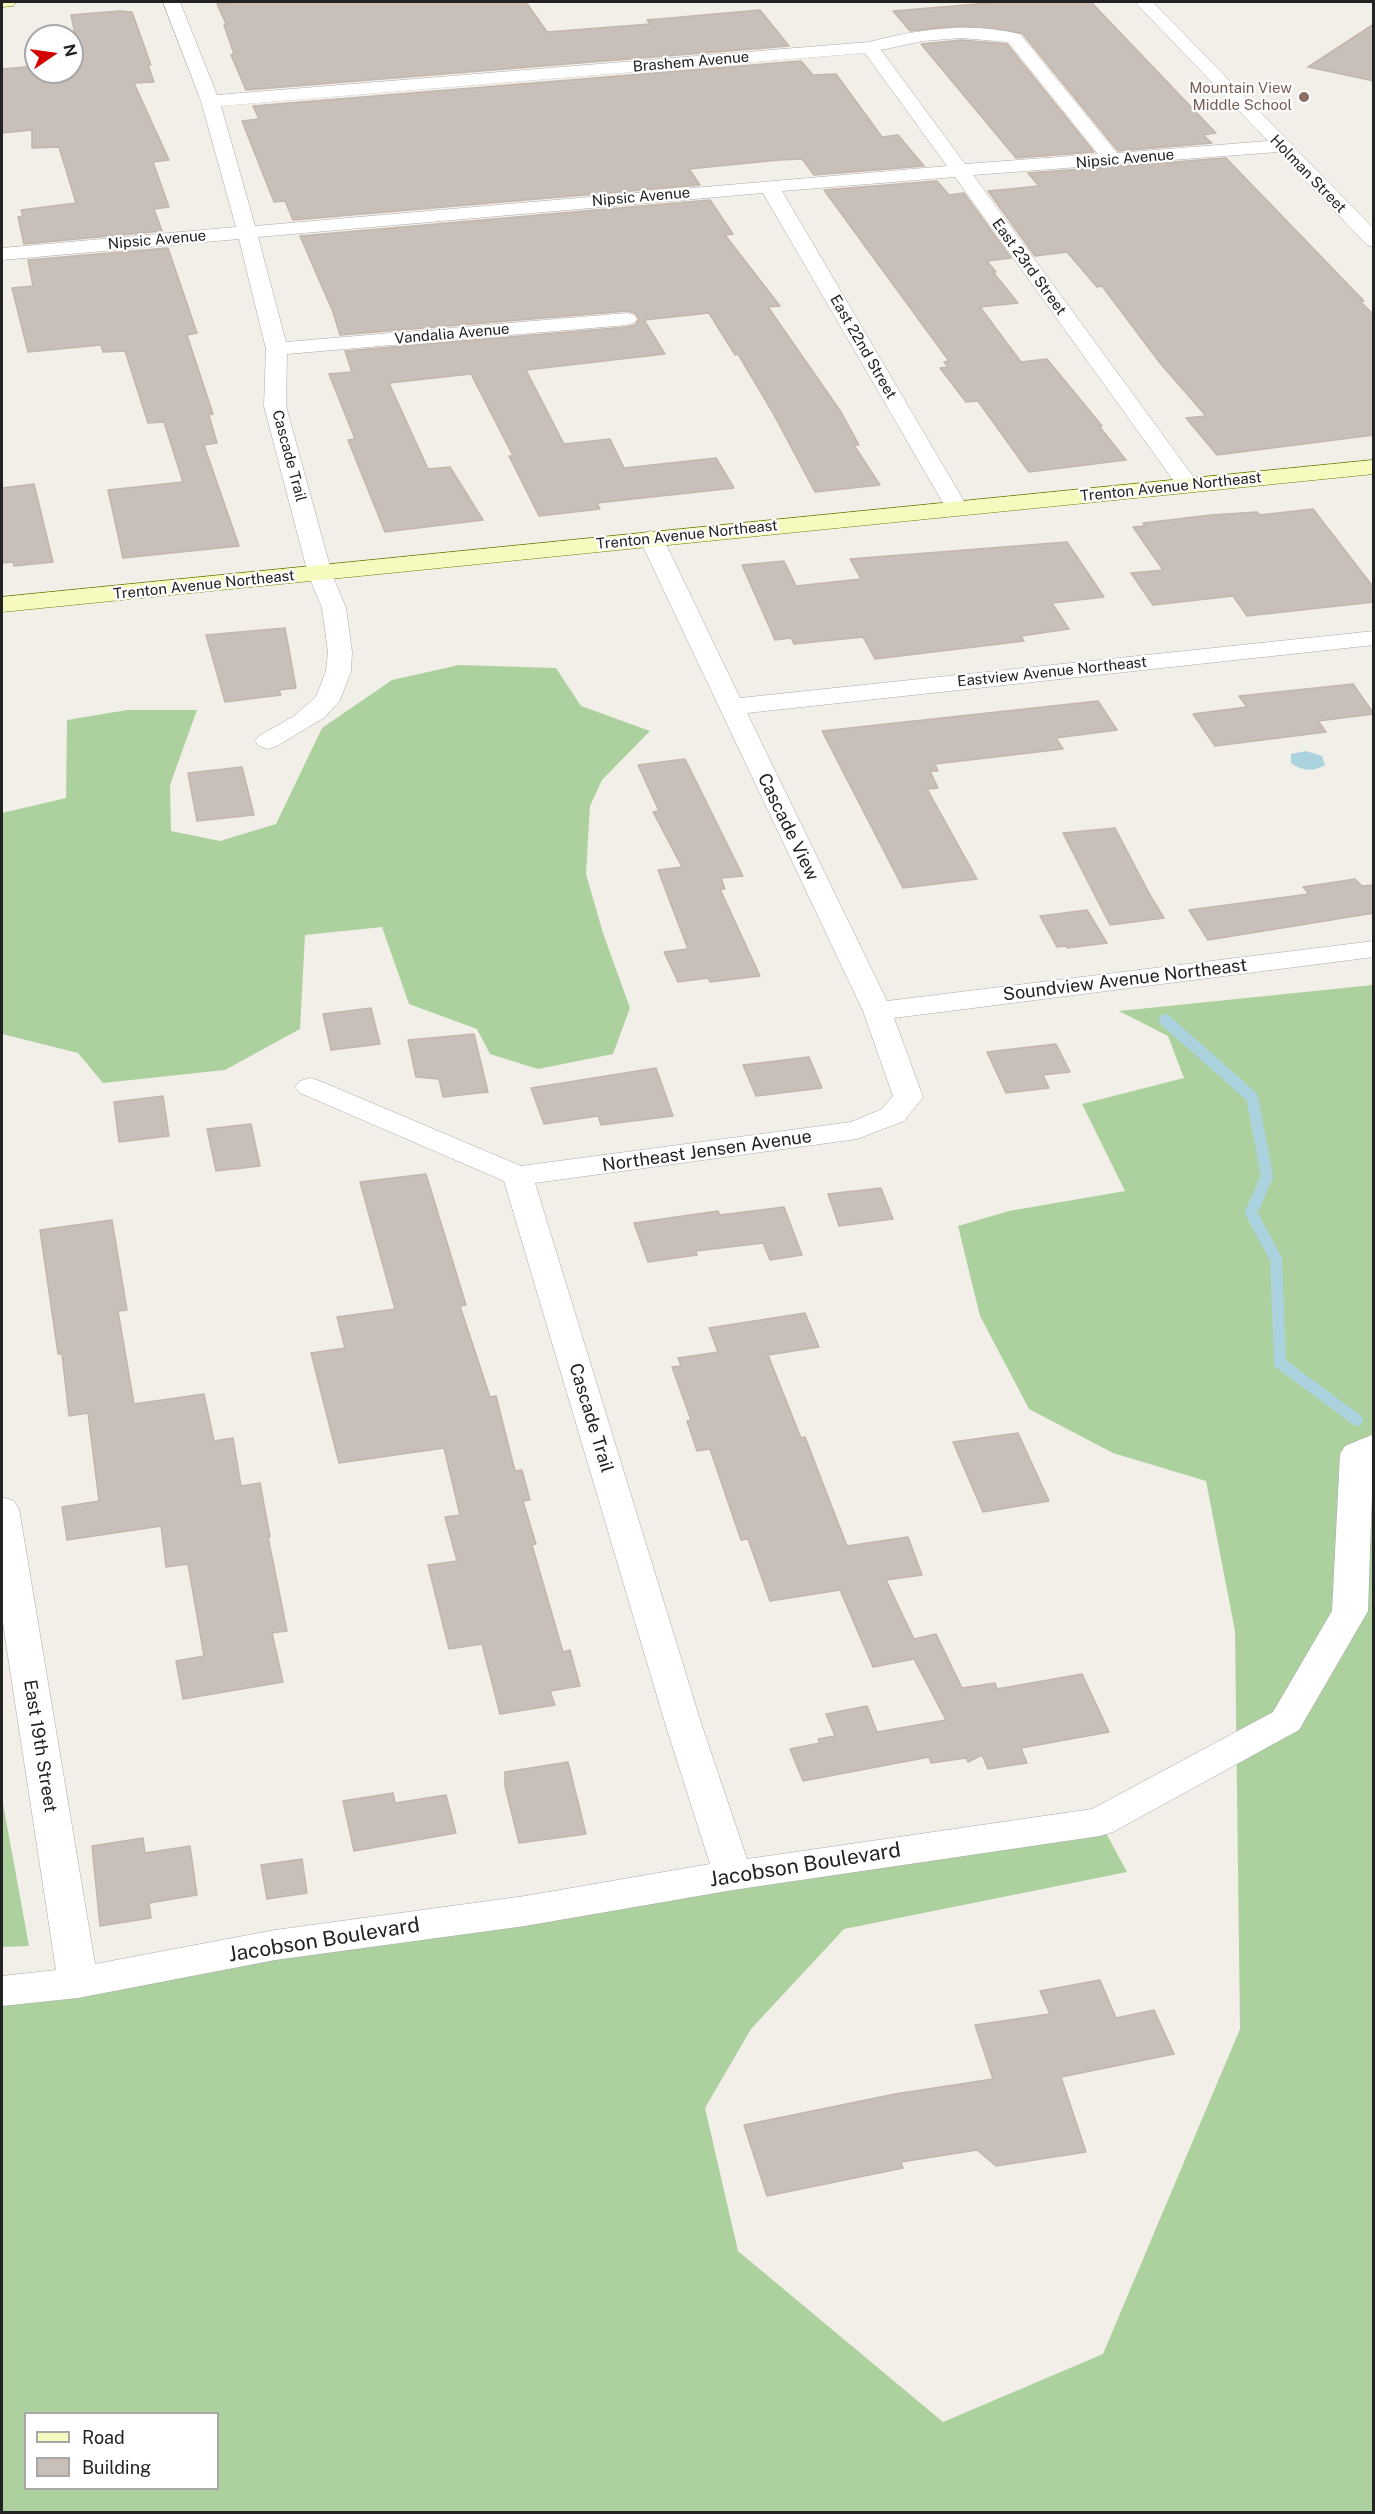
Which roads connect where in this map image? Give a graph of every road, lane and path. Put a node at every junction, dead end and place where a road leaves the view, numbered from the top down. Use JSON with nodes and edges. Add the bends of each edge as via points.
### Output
{"nodes":[{"id":1,"x":2,"y":2,"type":"edge"},
{"id":2,"x":7,"y":2,"type":"edge"},
{"id":3,"x":171,"y":2,"type":"edge"},
{"id":4,"x":1144,"y":2,"type":"edge"},
{"id":5,"x":870,"y":48,"type":"junction"},
{"id":6,"x":210,"y":101,"type":"junction"},
{"id":7,"x":1280,"y":146,"type":"junction"},
{"id":8,"x":1113,"y":160,"type":"junction"},
{"id":9,"x":959,"y":172,"type":"junction"},
{"id":10,"x":769,"y":186,"type":"junction"},
{"id":11,"x":247,"y":232,"type":"junction"},
{"id":12,"x":1374,"y":241,"type":"edge"},
{"id":13,"x":2,"y":254,"type":"edge"},
{"id":14,"x":627,"y":318,"type":"dead end"},
{"id":15,"x":277,"y":349,"type":"junction"},
{"id":16,"x":1374,"y":467,"type":"edge"},
{"id":17,"x":1189,"y":486,"type":"junction"},
{"id":18,"x":957,"y":508,"type":"junction"},
{"id":19,"x":651,"y":538,"type":"junction"},
{"id":20,"x":320,"y":574,"type":"junction"},
{"id":21,"x":2,"y":605,"type":"edge"},
{"id":22,"x":1374,"y":638,"type":"edge"},
{"id":23,"x":730,"y":707,"type":"junction"},
{"id":24,"x":268,"y":741,"type":"dead end"},
{"id":25,"x":1374,"y":949,"type":"edge"},
{"id":26,"x":877,"y":1011,"type":"junction"},
{"id":27,"x":310,"y":1087,"type":"dead end"},
{"id":28,"x":893,"y":1115,"type":"joint"},
{"id":29,"x":518,"y":1176,"type":"junction"},
{"id":30,"x":1374,"y":1445,"type":"edge"},
{"id":31,"x":2,"y":1509,"type":"edge"},
{"id":32,"x":733,"y":1875,"type":"junction"},
{"id":33,"x":78,"y":1983,"type":"junction"},
{"id":34,"x":2,"y":1991,"type":"edge"}],
"edges":[{"from":1,"to":2,"type":"main road"},
{"from":3,"to":6,"type":"street","name":"Cascade Trail"},
{"from":4,"to":7,"type":"street","name":"Holman Street"},
{"from":5,"to":6,"type":"street","name":"Brashem Avenue"},
{"from":5,"to":8,"type":"street","name":"Brashem Avenue","via":[[899,39],[992,32],[1014,38]]},
{"from":5,"to":9,"type":"street","name":"East 23rd Street"},
{"from":6,"to":11,"type":"street","name":"Cascade Trail"},
{"from":7,"to":8,"type":"street","name":"Nipsic Avenue"},
{"from":7,"to":12,"type":"street","name":"Holman Street"},
{"from":8,"to":9,"type":"street","name":"Nipsic Avenue"},
{"from":9,"to":10,"type":"street","name":"Nipsic Avenue"},
{"from":9,"to":17,"type":"street","name":"East 23rd Street"},
{"from":10,"to":11,"type":"street","name":"Nipsic Avenue"},
{"from":10,"to":18,"type":"street","name":"East 22nd Street"},
{"from":11,"to":13,"type":"street","name":"Nipsic Avenue"},
{"from":11,"to":15,"type":"street","name":"Cascade Trail"},
{"from":14,"to":15,"type":"street","name":"Vandalia Avenue"},
{"from":15,"to":20,"type":"street","name":"Cascade Trail","via":[[275,406]]},
{"from":16,"to":17,"type":"main road","name":"Trenton Avenue Northeast"},
{"from":17,"to":18,"type":"main road","name":"Trenton Avenue Northeast"},
{"from":18,"to":19,"type":"main road","name":"Trenton Avenue Northeast"},
{"from":19,"to":20,"type":"main road","name":"Trenton Avenue Northeast"},
{"from":19,"to":23,"type":"street","name":"Cascade View"},
{"from":20,"to":21,"type":"main road","name":"Trenton Avenue Northeast"},
{"from":20,"to":24,"type":"street","name":"Cascade Trail","via":[[328,587],[337,625],[342,654],[339,678],[326,705]]},
{"from":22,"to":23,"type":"street","name":"Eastview Avenue Northeast"},
{"from":23,"to":26,"type":"street","name":"Cascade View"},
{"from":25,"to":26,"type":"street","name":"Soundview Avenue Northeast"},
{"from":26,"to":28,"type":"street","name":"Cascade View","via":[[908,1097]]},
{"from":27,"to":29,"type":"street"},
{"from":28,"to":29,"type":"street","name":"Northeast Jensen Avenue","via":[[856,1130]]},
{"from":29,"to":32,"type":"street","name":"Cascade Trail","via":[[683,1723]]},
{"from":30,"to":32,"type":"street","name":"Jacobson Boulevard","via":[[1358,1454],[1350,1611],[1286,1721],[1100,1822]]},
{"from":31,"to":33,"type":"street","name":"East 19th Street"},
{"from":32,"to":33,"type":"street","name":"Jacobson Boulevard","via":[[525,1911],[275,1945]]},
{"from":33,"to":34,"type":"street","name":"Jacobson Boulevard"}]}
